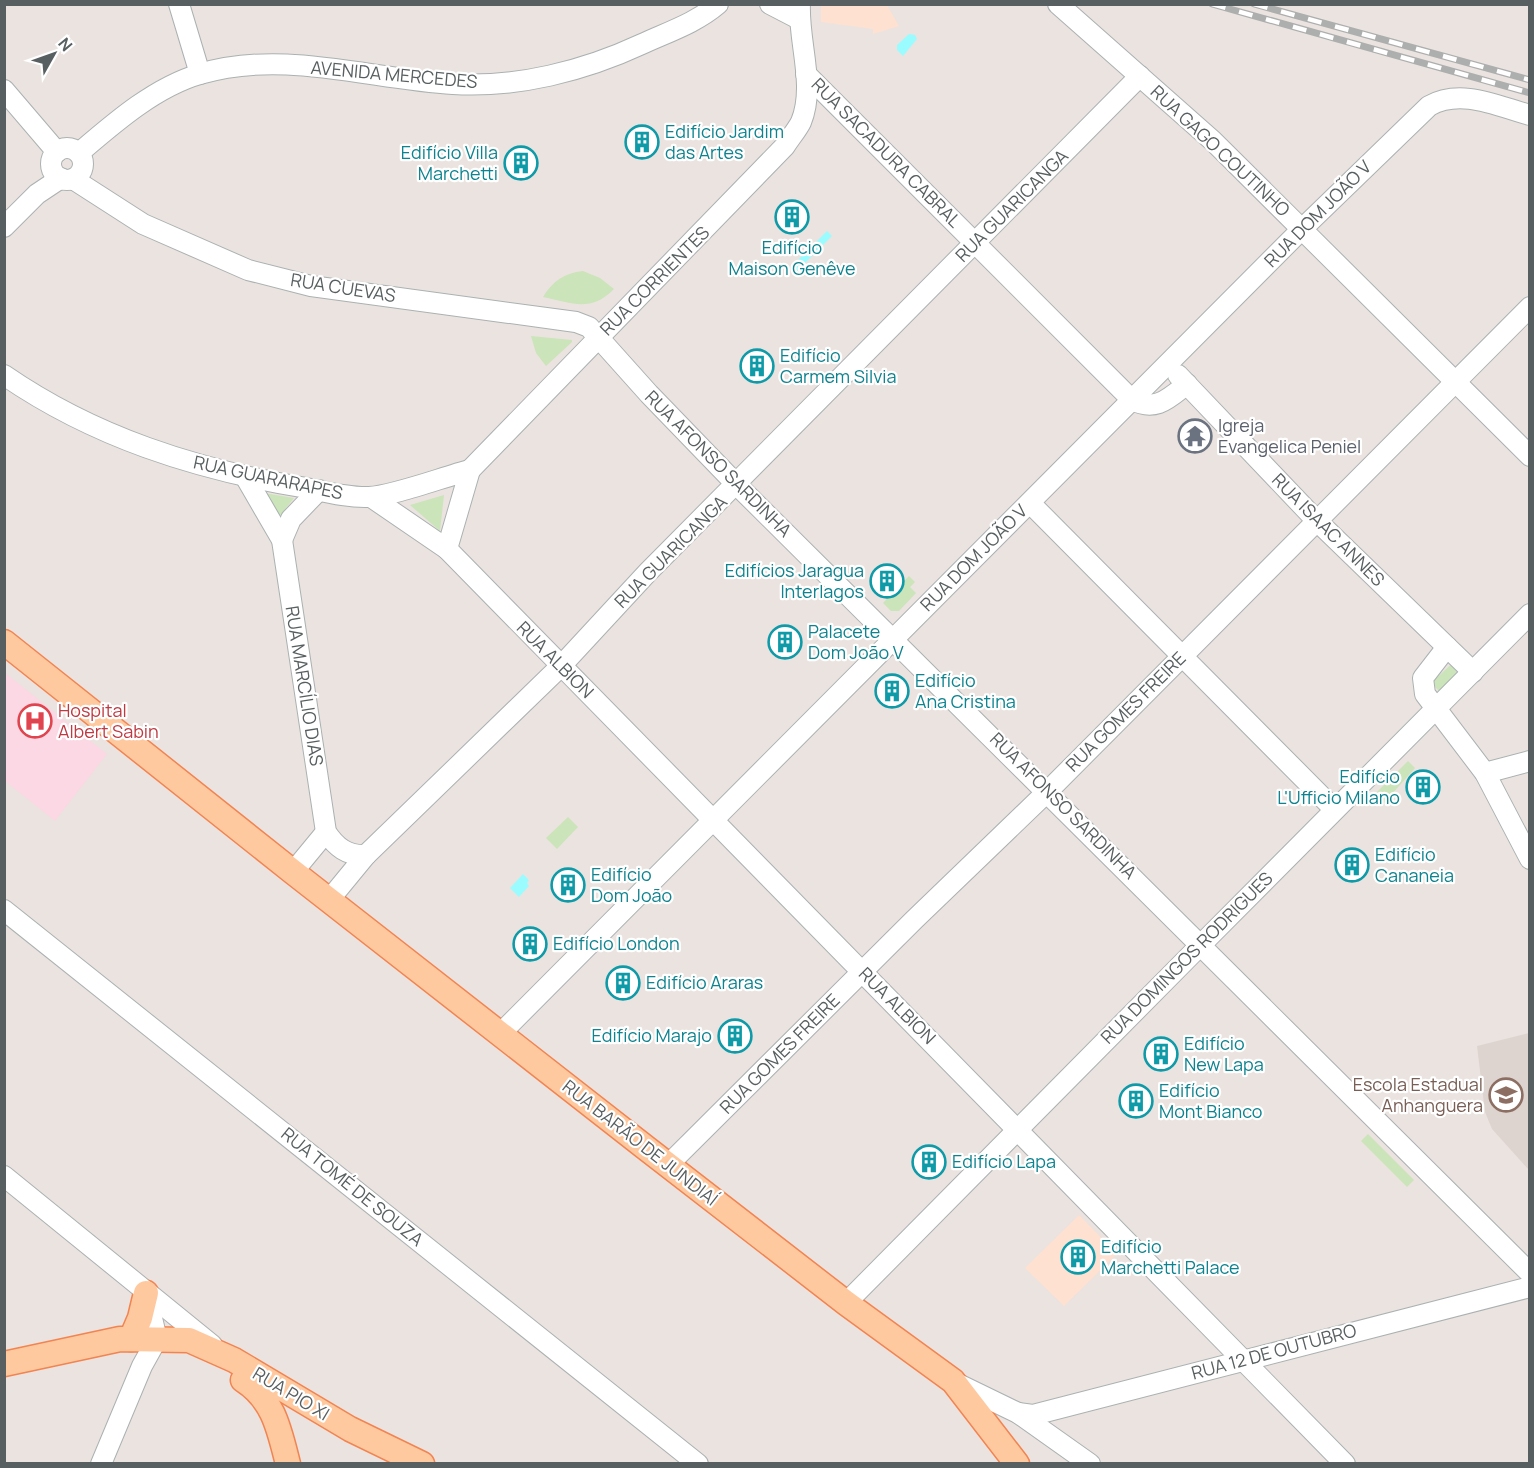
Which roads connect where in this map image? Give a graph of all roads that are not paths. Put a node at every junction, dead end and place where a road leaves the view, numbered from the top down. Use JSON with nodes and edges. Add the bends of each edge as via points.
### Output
{"nodes":[{"id":1,"x":179,"y":4,"type":"edge"},
{"id":2,"x":718,"y":4,"type":"edge"},
{"id":3,"x":770,"y":4,"type":"edge"},
{"id":4,"x":1058,"y":4,"type":"edge"},
{"id":5,"x":800,"y":11,"type":"edge"},
{"id":6,"x":200,"y":74,"type":"junction"},
{"id":7,"x":806,"y":74,"type":"junction"},
{"id":8,"x":1140,"y":76,"type":"junction"},
{"id":9,"x":4,"y":90,"type":"edge"},
{"id":10,"x":1530,"y":115,"type":"edge"},
{"id":11,"x":67,"y":167,"type":"junction"},
{"id":12,"x":4,"y":226,"type":"edge"},
{"id":13,"x":1302,"y":229,"type":"junction"},
{"id":14,"x":975,"y":243,"type":"junction"},
{"id":15,"x":1530,"y":307,"type":"edge"},
{"id":16,"x":598,"y":337,"type":"junction"},
{"id":17,"x":1168,"y":364,"type":"junction"},
{"id":18,"x":4,"y":375,"type":"edge"},
{"id":19,"x":1454,"y":381,"type":"junction"},
{"id":20,"x":1187,"y":384,"type":"junction"},
{"id":21,"x":1132,"y":400,"type":"junction"},
{"id":22,"x":1530,"y":456,"type":"edge"},
{"id":23,"x":470,"y":470,"type":"junction"},
{"id":24,"x":246,"y":478,"type":"junction"},
{"id":25,"x":737,"y":485,"type":"junction"},
{"id":26,"x":319,"y":490,"type":"junction"},
{"id":27,"x":371,"y":497,"type":"junction"},
{"id":28,"x":1030,"y":502,"type":"junction"},
{"id":29,"x":1316,"y":520,"type":"junction"},
{"id":30,"x":282,"y":540,"type":"junction"},
{"id":31,"x":447,"y":549,"type":"junction"},
{"id":32,"x":1530,"y":614,"type":"edge"},
{"id":33,"x":893,"y":640,"type":"junction"},
{"id":34,"x":4,"y":642,"type":"edge"},
{"id":35,"x":1447,"y":647,"type":"junction"},
{"id":36,"x":1180,"y":656,"type":"junction"},
{"id":37,"x":561,"y":666,"type":"junction"},
{"id":38,"x":1473,"y":672,"type":"junction"},
{"id":39,"x":1437,"y":710,"type":"junction"},
{"id":40,"x":1530,"y":761,"type":"edge"},
{"id":41,"x":1485,"y":773,"type":"junction"},
{"id":42,"x":1048,"y":791,"type":"junction"},
{"id":43,"x":1334,"y":809,"type":"junction"},
{"id":44,"x":713,"y":820,"type":"junction"},
{"id":45,"x":326,"y":831,"type":"junction"},
{"id":46,"x":366,"y":855,"type":"junction"},
{"id":47,"x":1530,"y":859,"type":"edge"},
{"id":48,"x":293,"y":872,"type":"junction"},
{"id":49,"x":329,"y":900,"type":"junction"},
{"id":50,"x":4,"y":910,"type":"edge"},
{"id":51,"x":1202,"y":945,"type":"junction"},
{"id":52,"x":863,"y":972,"type":"junction"},
{"id":53,"x":500,"y":1034,"type":"junction"},
{"id":54,"x":1018,"y":1128,"type":"junction"},
{"id":55,"x":668,"y":1165,"type":"junction"},
{"id":56,"x":4,"y":1176,"type":"edge"},
{"id":57,"x":1530,"y":1273,"type":"edge"},
{"id":58,"x":1530,"y":1287,"type":"edge"},
{"id":59,"x":146,"y":1293,"type":"junction"},
{"id":60,"x":846,"y":1303,"type":"junction"},
{"id":61,"x":131,"y":1339,"type":"junction"},
{"id":62,"x":157,"y":1339,"type":"junction"},
{"id":63,"x":223,"y":1354,"type":"junction"},
{"id":64,"x":1244,"y":1359,"type":"junction"},
{"id":65,"x":4,"y":1364,"type":"edge"},
{"id":66,"x":953,"y":1381,"type":"junction"},
{"id":67,"x":303,"y":1401,"type":"junction"},
{"id":68,"x":1018,"y":1413,"type":"junction"},
{"id":69,"x":278,"y":1427,"type":"junction"},
{"id":70,"x":101,"y":1464,"type":"edge"},
{"id":71,"x":288,"y":1464,"type":"edge"},
{"id":72,"x":422,"y":1464,"type":"edge"},
{"id":73,"x":698,"y":1464,"type":"edge"},
{"id":74,"x":1017,"y":1464,"type":"edge"},
{"id":75,"x":1090,"y":1464,"type":"edge"},
{"id":76,"x":1345,"y":1464,"type":"edge"}],
"edges":[{"from":1,"to":6,"type":"street"},
{"from":2,"to":6,"type":"street","name":"AVENIDA MERCEDES","via":[[704,17],[616,56],[530,80],[453,84],[257,64]]},
{"from":3,"to":5,"type":"street"},
{"from":4,"to":8,"type":"street","name":"RUA GAGO COUTINHO"},
{"from":5,"to":7,"type":"street","name":"RUA SACADURA CABRAL"},
{"from":6,"to":11,"type":"street","name":"AVENIDA MERCEDES","via":[[160,92],[103,132]]},
{"from":7,"to":14,"type":"street","name":"RUA SACADURA CABRAL"},
{"from":7,"to":16,"type":"street","name":"RUA CORRIENTES","via":[[801,122],[785,146]]},
{"from":8,"to":13,"type":"street","name":"RUA GAGO COUTINHO"},
{"from":8,"to":14,"type":"street","name":"RUA GUARICANGA"},
{"from":9,"to":11,"type":"street","name":"RUA CUEVAS"},
{"from":10,"to":13,"type":"street","name":"RUA DOM JOÃO V","via":[[1458,97],[1439,100]]},
{"from":11,"to":12,"type":"street","name":"AVENIDA MERCEDES"},
{"from":11,"to":16,"type":"street","name":"RUA CUEVAS","via":[[99,197],[164,235],[248,270],[311,286],[576,322],[589,327]]},
{"from":13,"to":17,"type":"street","name":"RUA DOM JOÃO V"},
{"from":13,"to":19,"type":"street","name":"RUA GAGO COUTINHO"},
{"from":14,"to":21,"type":"street","name":"RUA SACADURA CABRAL"},
{"from":14,"to":25,"type":"street","name":"RUA GUARICANGA"},
{"from":15,"to":19,"type":"street","name":"RUA GOMES FREIRE"},
{"from":16,"to":23,"type":"street","name":"RUA CORRIENTES"},
{"from":16,"to":25,"type":"street","name":"RUA AFONSO SARDINHA"},
{"from":17,"to":20,"type":"street","name":"RUA ISAAC ANNES"},
{"from":17,"to":21,"type":"street","name":"RUA DOM JOÃO V"},
{"from":18,"to":24,"type":"street","name":"RUA GUARARAPES","via":[[100,430],[201,467]]},
{"from":19,"to":22,"type":"street","name":"RUA GAGO COUTINHO"},
{"from":19,"to":29,"type":"street","name":"RUA GOMES FREIRE"},
{"from":20,"to":21,"type":"street","via":[[1162,404],[1152,406]]},
{"from":20,"to":29,"type":"street","name":"RUA ISAAC ANNES"},
{"from":21,"to":28,"type":"street","name":"RUA DOM JOÃO V"},
{"from":23,"to":27,"type":"street"},
{"from":23,"to":31,"type":"street"},
{"from":24,"to":26,"type":"street","name":"RUA GUARARAPES"},
{"from":24,"to":30,"type":"street","name":"RUA MARCÍLIO DIAS"},
{"from":25,"to":33,"type":"street","name":"RUA AFONSO SARDINHA"},
{"from":25,"to":37,"type":"street","name":"RUA GUARICANGA","via":[[648,572]]},
{"from":26,"to":27,"type":"street","name":"RUA GUARARAPES"},
{"from":26,"to":30,"type":"street","via":[[291,519]]},
{"from":27,"to":31,"type":"street","name":"RUA ALBION"},
{"from":28,"to":33,"type":"street","name":"RUA DOM JOÃO V"},
{"from":28,"to":36,"type":"street"},
{"from":29,"to":35,"type":"street","name":"RUA ISAAC ANNES"},
{"from":29,"to":36,"type":"street","name":"RUA GOMES FREIRE"},
{"from":30,"to":45,"type":"street","name":"RUA MARCÍLIO DIAS"},
{"from":31,"to":37,"type":"street","name":"RUA ALBION"},
{"from":32,"to":38,"type":"street","name":"RUA DOMINGOS RODRIGUES"},
{"from":33,"to":42,"type":"street","name":"RUA AFONSO SARDINHA"},
{"from":33,"to":44,"type":"street","name":"RUA DOM JOÃO V"},
{"from":34,"to":48,"type":"main road","name":"RUA BARÃO DE JUNDIAÍ"},
{"from":35,"to":38,"type":"street","name":"RUA ISAAC ANNES"},
{"from":35,"to":39,"type":"street","via":[[1422,684]]},
{"from":36,"to":42,"type":"street","name":"RUA GOMES FREIRE"},
{"from":36,"to":43,"type":"street"},
{"from":37,"to":44,"type":"street","name":"RUA ALBION"},
{"from":37,"to":46,"type":"street","name":"RUA GUARICANGA"},
{"from":38,"to":39,"type":"street","name":"RUA DOMINGOS RODRIGUES"},
{"from":39,"to":41,"type":"street"},
{"from":39,"to":43,"type":"street","name":"RUA DOMINGOS RODRIGUES"},
{"from":40,"to":41,"type":"street"},
{"from":41,"to":47,"type":"street"},
{"from":42,"to":51,"type":"street","name":"RUA AFONSO SARDINHA"},
{"from":42,"to":52,"type":"street","name":"RUA GOMES FREIRE"},
{"from":43,"to":51,"type":"street","name":"RUA DOMINGOS RODRIGUES"},
{"from":44,"to":52,"type":"street","name":"RUA ALBION"},
{"from":44,"to":53,"type":"street","name":"RUA DOM JOÃO V"},
{"from":45,"to":46,"type":"street","via":[[342,850]]},
{"from":45,"to":48,"type":"street"},
{"from":46,"to":49,"type":"street","name":"RUA GUARICANGA"},
{"from":48,"to":49,"type":"main road","name":"RUA BARÃO DE JUNDIAÍ"},
{"from":49,"to":53,"type":"main road","name":"RUA BARÃO DE JUNDIAÍ"},
{"from":50,"to":73,"type":"street","name":"RUA TOMÉ DE SOUZA"},
{"from":51,"to":54,"type":"street","name":"RUA DOMINGOS RODRIGUES"},
{"from":51,"to":57,"type":"street","name":"RUA AFONSO SARDINHA"},
{"from":52,"to":54,"type":"street","name":"RUA ALBION"},
{"from":52,"to":55,"type":"street","name":"RUA GOMES FREIRE"},
{"from":53,"to":55,"type":"main road","name":"RUA BARÃO DE JUNDIAÍ"},
{"from":54,"to":60,"type":"street","name":"RUA DOMINGOS RODRIGUES"},
{"from":54,"to":64,"type":"street","name":"RUA ALBION"},
{"from":55,"to":60,"type":"main road","name":"RUA BARÃO DE JUNDIAÍ"},
{"from":56,"to":59,"type":"street"},
{"from":58,"to":64,"type":"street","name":"RUA 12 DE OUTUBRO"},
{"from":59,"to":61,"type":"main road"},
{"from":59,"to":62,"type":"street"},
{"from":59,"to":63,"type":"street"},
{"from":60,"to":66,"type":"main road","name":"RUA BARÃO DE JUNDIAÍ"},
{"from":61,"to":62,"type":"main road","name":"RUA PIO XI"},
{"from":61,"to":65,"type":"main road","name":"RUA PIO XI","via":[[74,1347]]},
{"from":62,"to":63,"type":"main road","name":"RUA PIO XI","via":[[189,1340]]},
{"from":62,"to":69,"type":"main road","name":"RUA PIO XI","via":[[254,1387],[267,1401]]},
{"from":62,"to":70,"type":"street"},
{"from":63,"to":67,"type":"main road","name":"RUA PIO XI"},
{"from":64,"to":68,"type":"street","name":"RUA 12 DE OUTUBRO","via":[[1033,1415]]},
{"from":64,"to":76,"type":"street","name":"RUA ALBION"},
{"from":66,"to":68,"type":"street"},
{"from":66,"to":74,"type":"main road","name":"RUA BARÃO DE JUNDIAÍ"},
{"from":67,"to":69,"type":"main road"},
{"from":67,"to":72,"type":"main road","name":"RUA PIO XI"},
{"from":68,"to":75,"type":"street"},
{"from":69,"to":71,"type":"main road","name":"RUA PIO XI"}]}
